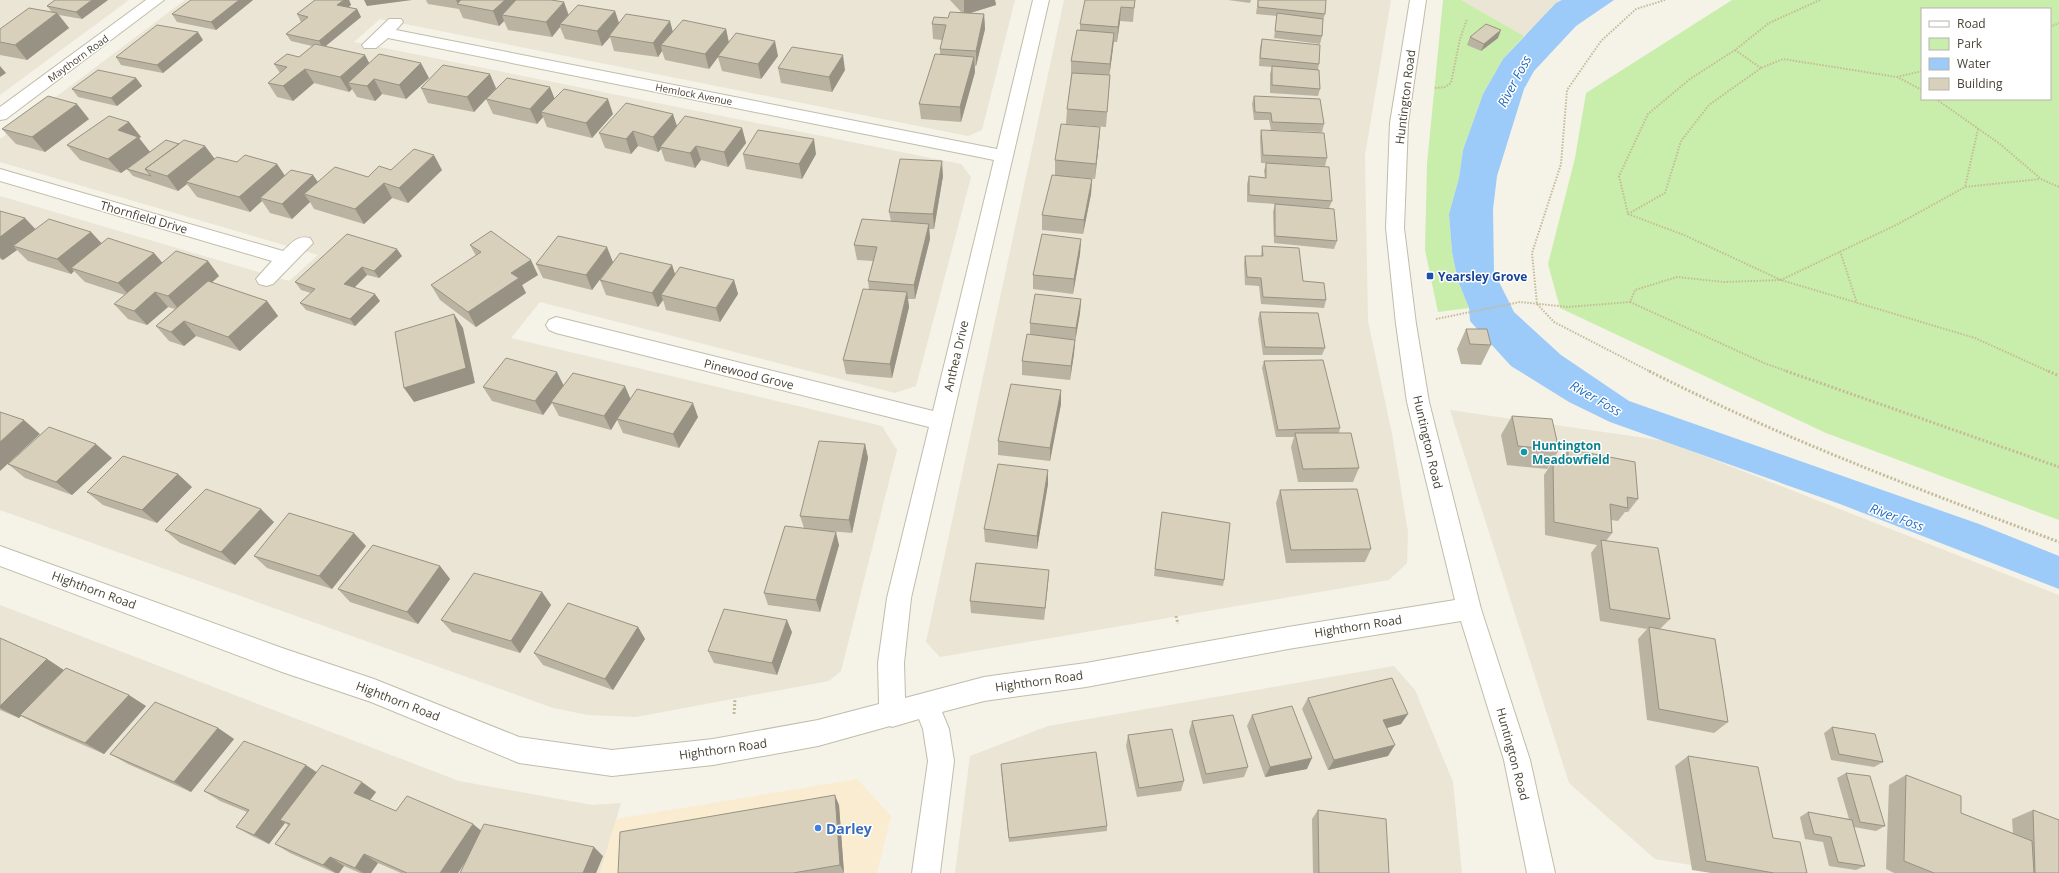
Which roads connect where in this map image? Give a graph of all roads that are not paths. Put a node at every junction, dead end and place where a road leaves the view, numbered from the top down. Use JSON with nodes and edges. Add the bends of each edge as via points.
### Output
{"nodes":[{"id":1,"x":156,"y":0,"type":"edge"},
{"id":2,"x":1041,"y":0,"type":"edge"},
{"id":3,"x":1418,"y":0,"type":"edge"},
{"id":4,"x":370,"y":45,"type":"dead end"},
{"id":5,"x":0,"y":116,"type":"edge"},
{"id":6,"x":1005,"y":156,"type":"junction"},
{"id":7,"x":0,"y":174,"type":"edge"},
{"id":8,"x":303,"y":243,"type":"dead end"},
{"id":9,"x":287,"y":259,"type":"junction"},
{"id":10,"x":266,"y":279,"type":"dead end"},
{"id":11,"x":556,"y":325,"type":"dead end"},
{"id":12,"x":941,"y":422,"type":"junction"},
{"id":13,"x":0,"y":556,"type":"edge"},
{"id":14,"x":1469,"y":609,"type":"junction"},
{"id":15,"x":926,"y":704,"type":"junction"},
{"id":16,"x":892,"y":715,"type":"junction"},
{"id":17,"x":926,"y":873,"type":"edge"},
{"id":18,"x":1541,"y":873,"type":"edge"}],
"edges":[{"from":1,"to":5,"type":"street","name":"Maythorn Road"},
{"from":2,"to":6,"type":"street","name":"Anthea Drive"},
{"from":3,"to":14,"type":"street","name":"Huntington Road","via":[[1399,123],[1395,228],[1418,402]]},
{"from":4,"to":6,"type":"street","name":"Hemlock Avenue","via":[[390,26]]},
{"from":6,"to":12,"type":"street","name":"Anthea Drive"},
{"from":7,"to":9,"type":"street","name":"Thornfield Drive"},
{"from":8,"to":9,"type":"street"},
{"from":9,"to":10,"type":"street"},
{"from":11,"to":12,"type":"street","name":"Pinewood Grove"},
{"from":12,"to":16,"type":"street","name":"Anthea Drive","via":[[899,598],[891,663]]},
{"from":13,"to":16,"type":"street","name":"Highthorn Road","via":[[374,691],[519,750],[612,763],[721,751],[818,733]]},
{"from":14,"to":15,"type":"street","name":"Highthorn Road","via":[[1288,638],[1086,675],[984,690]]},
{"from":14,"to":18,"type":"street","name":"Huntington Road","via":[[1516,760]]},
{"from":15,"to":16,"type":"street","name":"Highthorn Road"},
{"from":15,"to":17,"type":"street","via":[[936,729],[941,761]]}]}
